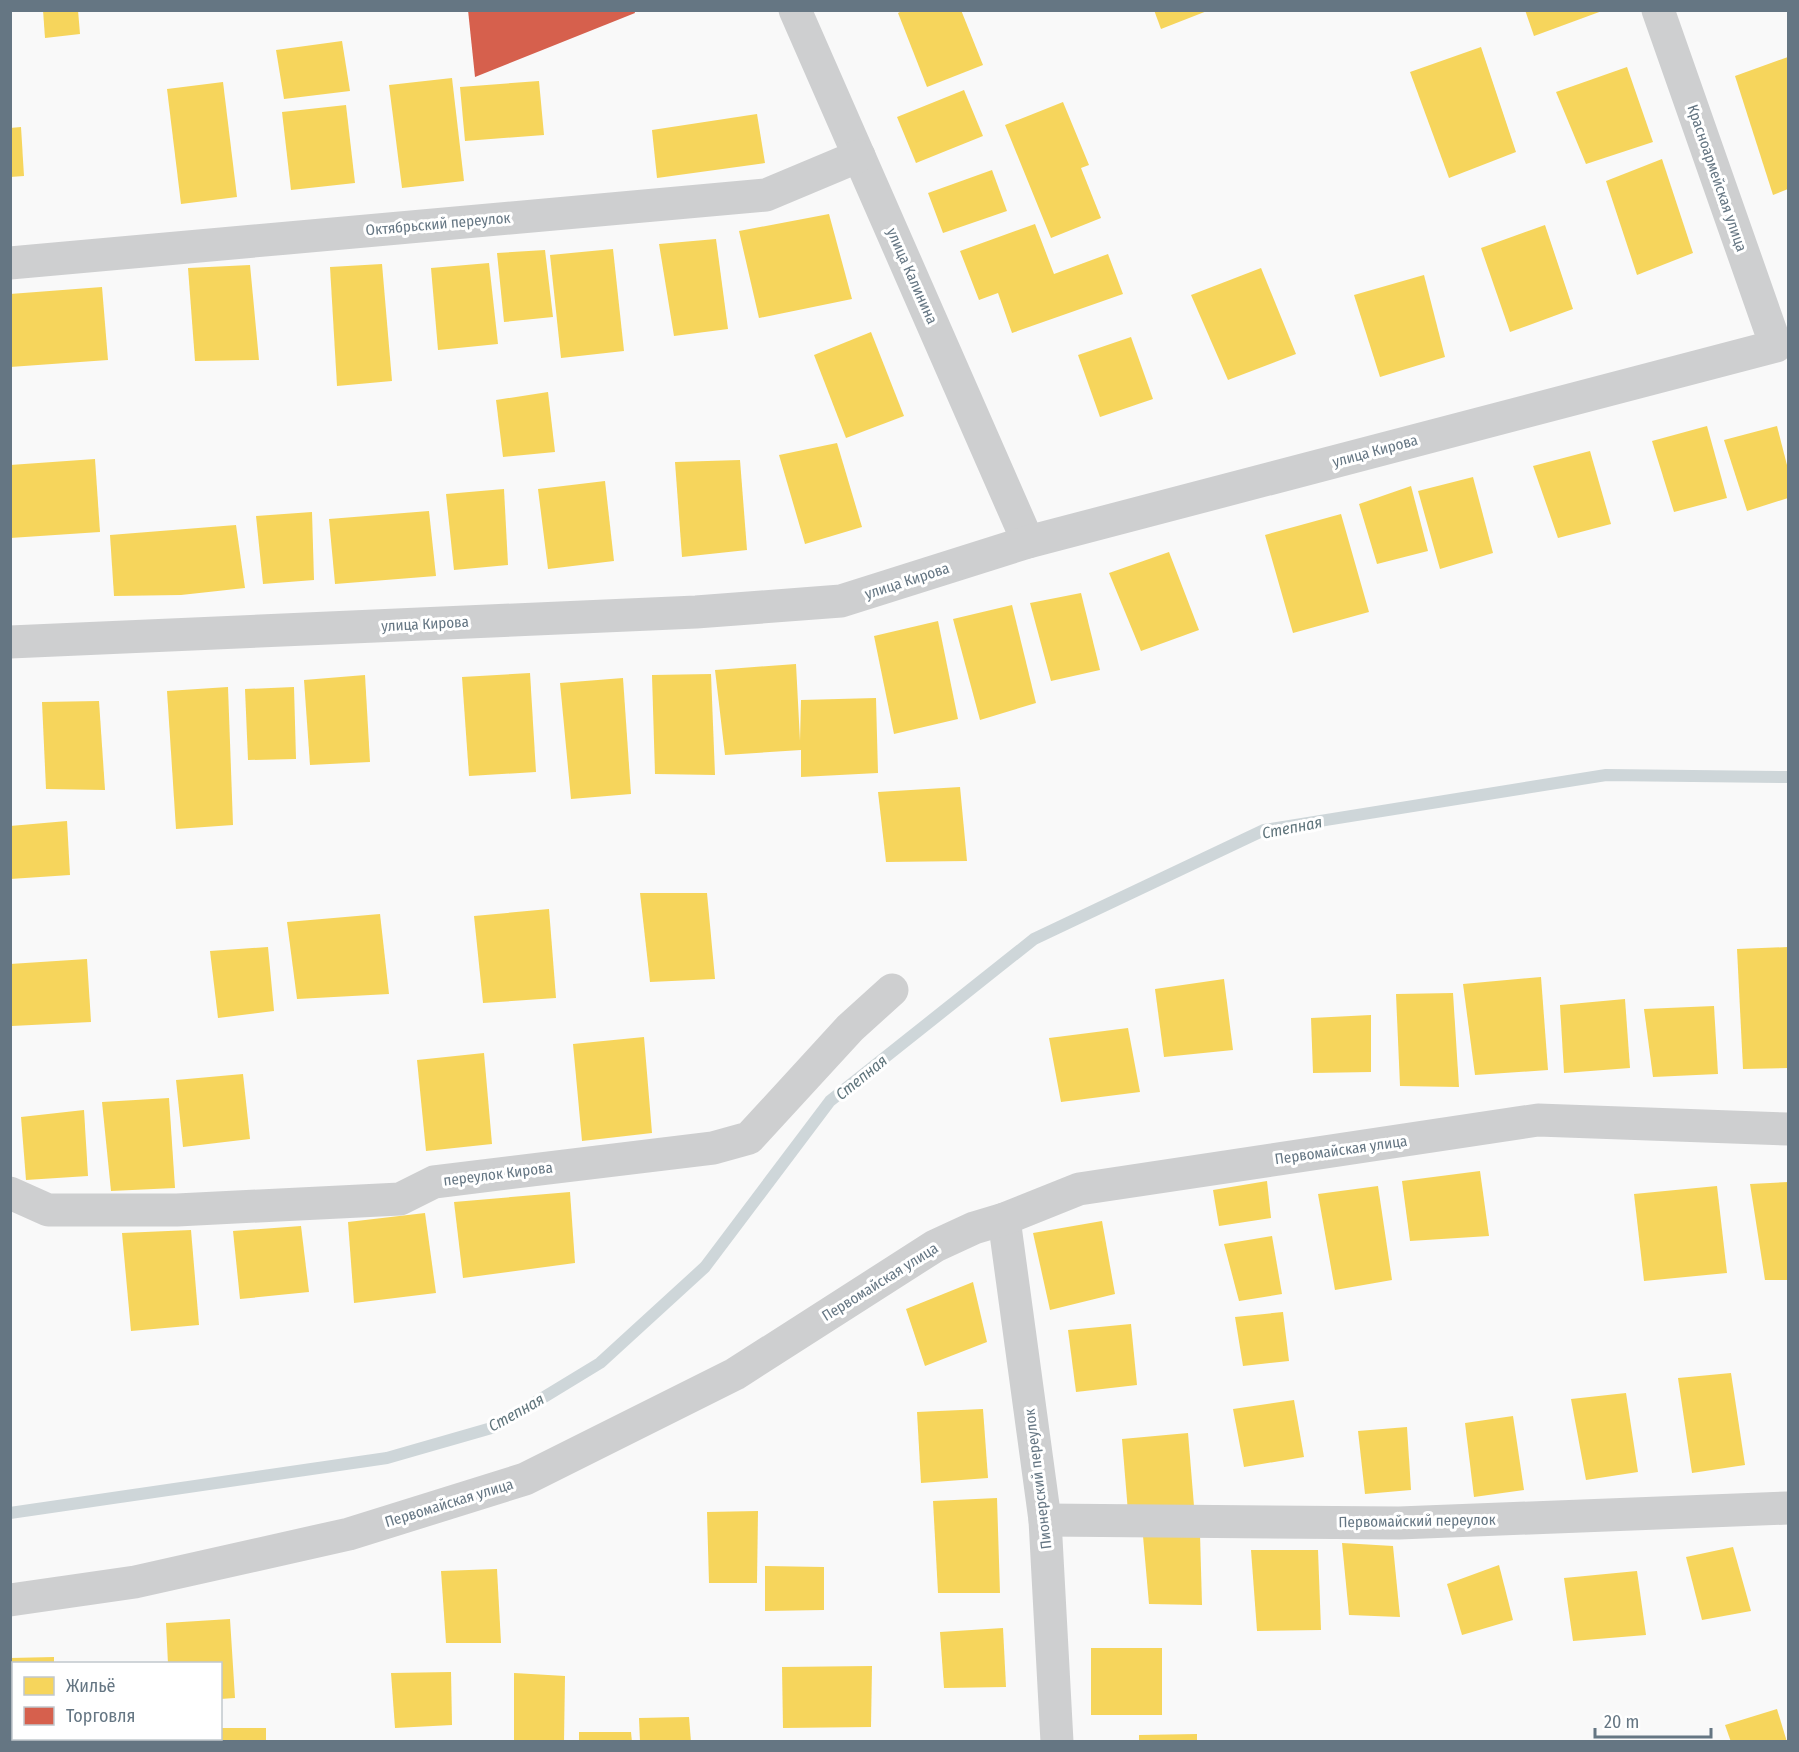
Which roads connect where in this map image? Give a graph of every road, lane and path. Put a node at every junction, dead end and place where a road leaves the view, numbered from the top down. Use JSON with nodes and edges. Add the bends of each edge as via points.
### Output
{"nodes":[{"id":1,"x":795,"y":10,"type":"edge"},
{"id":2,"x":1658,"y":10,"type":"edge"},
{"id":3,"x":859,"y":156,"type":"junction"},
{"id":4,"x":10,"y":262,"type":"edge"},
{"id":5,"x":1776,"y":346,"type":"joint"},
{"id":6,"x":1028,"y":542,"type":"junction"},
{"id":7,"x":10,"y":642,"type":"edge"},
{"id":8,"x":892,"y":990,"type":"dead end"},
{"id":9,"x":1788,"y":1129,"type":"edge"},
{"id":10,"x":10,"y":1193,"type":"edge"},
{"id":11,"x":1004,"y":1219,"type":"junction"},
{"id":12,"x":1788,"y":1508,"type":"edge"},
{"id":13,"x":1045,"y":1520,"type":"junction"},
{"id":14,"x":10,"y":1600,"type":"edge"},
{"id":15,"x":1057,"y":1742,"type":"edge"}],
"edges":[{"from":1,"to":3,"type":"street","name":"улица Калинина"},
{"from":2,"to":5,"type":"street","name":"Красноармейская улица"},
{"from":3,"to":4,"type":"street","name":"Октябрьский переулок","via":[[766,195]]},
{"from":3,"to":6,"type":"street","name":"улица Калинина"},
{"from":5,"to":6,"type":"street","name":"улица Кирова"},
{"from":6,"to":7,"type":"street","name":"улица Кирова","via":[[841,602]]},
{"from":8,"to":10,"type":"street","name":"переулок Кирова","via":[[850,1028],[749,1138],[713,1148],[434,1182],[400,1199],[177,1210],[48,1210]]},
{"from":9,"to":11,"type":"street","name":"Первомайская улица","via":[[1538,1120],[1078,1189]]},
{"from":11,"to":13,"type":"street","name":"Пионерский переулок"},
{"from":11,"to":14,"type":"street","name":"Первомайская улица","via":[[935,1246],[735,1374],[525,1479],[349,1534],[135,1582]]},
{"from":12,"to":13,"type":"street","name":"Первомайский переулок","via":[[1399,1523]]},
{"from":13,"to":15,"type":"street","name":"Пионерский переулок"}]}
